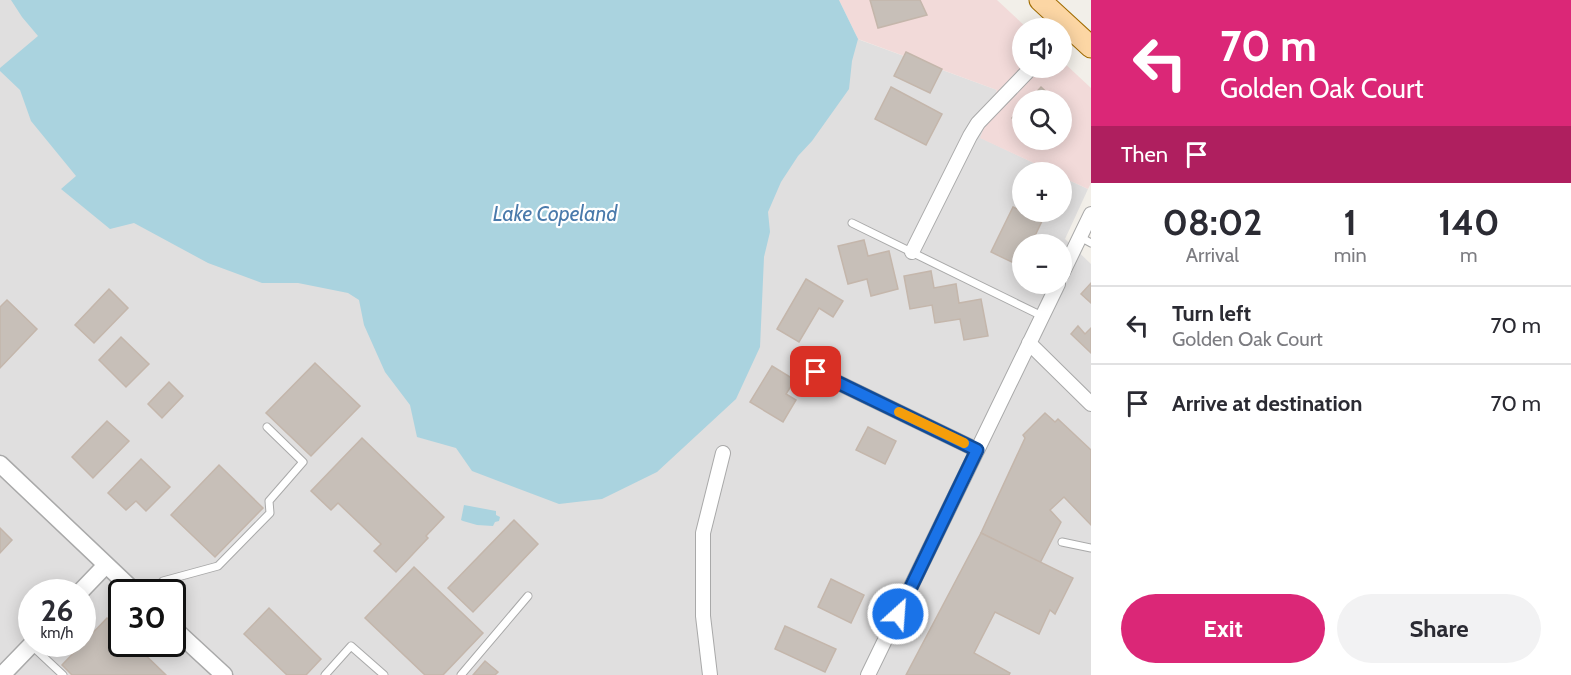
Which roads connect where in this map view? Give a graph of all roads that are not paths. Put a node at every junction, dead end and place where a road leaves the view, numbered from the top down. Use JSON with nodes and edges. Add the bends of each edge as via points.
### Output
{"nodes":[{"id":1,"x":1040,"y":0,"type":"edge"},
{"id":2,"x":1055,"y":18,"type":"edge"},
{"id":3,"x":1072,"y":35,"type":"edge"},
{"id":4,"x":1091,"y":47,"type":"edge"},
{"id":5,"x":1021,"y":78,"type":"edge"},
{"id":6,"x":1091,"y":214,"type":"edge"},
{"id":7,"x":852,"y":223,"type":"dead end"},
{"id":8,"x":1086,"y":240,"type":"edge"},
{"id":9,"x":912,"y":252,"type":"junction"},
{"id":10,"x":1072,"y":260,"type":"edge"},
{"id":11,"x":1053,"y":294,"type":"edge"},
{"id":12,"x":1042,"y":316,"type":"junction"},
{"id":13,"x":1029,"y":343,"type":"junction"},
{"id":14,"x":816,"y":372,"type":"dead end"},
{"id":15,"x":1091,"y":404,"type":"edge"},
{"id":16,"x":267,"y":427,"type":"dead end"},
{"id":17,"x":977,"y":450,"type":"junction"},
{"id":18,"x":723,"y":453,"type":"dead end"},
{"id":19,"x":0,"y":464,"type":"edge"},
{"id":20,"x":1062,"y":542,"type":"dead end"},
{"id":21,"x":1091,"y":548,"type":"edge"},
{"id":22,"x":106,"y":565,"type":"junction"},
{"id":23,"x":93,"y":579,"type":"edge"},
{"id":24,"x":121,"y":579,"type":"edge"},
{"id":25,"x":170,"y":579,"type":"edge"},
{"id":26,"x":528,"y":596,"type":"dead end"},
{"id":27,"x":186,"y":640,"type":"edge"},
{"id":28,"x":20,"y":657,"type":"edge"},
{"id":29,"x":44,"y":657,"type":"edge"},
{"id":30,"x":6,"y":674,"type":"edge"},
{"id":31,"x":63,"y":675,"type":"edge"},
{"id":32,"x":224,"y":675,"type":"edge"},
{"id":33,"x":325,"y":675,"type":"edge"},
{"id":34,"x":384,"y":675,"type":"edge"},
{"id":35,"x":461,"y":675,"type":"edge"},
{"id":36,"x":710,"y":675,"type":"edge"},
{"id":37,"x":868,"y":675,"type":"edge"}],
"edges":[{"from":1,"to":2,"type":"main road"},
{"from":3,"to":4,"type":"main road"},
{"from":5,"to":9,"type":"street","via":[[978,123]]},
{"from":6,"to":8,"type":"street"},
{"from":7,"to":9,"type":"lane"},
{"from":8,"to":10,"type":"street"},
{"from":9,"to":12,"type":"lane"},
{"from":11,"to":12,"type":"street"},
{"from":12,"to":13,"type":"street"},
{"from":13,"to":15,"type":"street"},
{"from":13,"to":17,"type":"street"},
{"from":14,"to":17,"type":"street"},
{"from":16,"to":25,"type":"lane","via":[[303,462],[268,501],[270,513],[218,566]]},
{"from":17,"to":37,"type":"street"},
{"from":18,"to":36,"type":"street","via":[[704,533],[703,616]]},
{"from":19,"to":22,"type":"street"},
{"from":20,"to":21,"type":"lane"},
{"from":22,"to":23,"type":"street"},
{"from":22,"to":24,"type":"street"},
{"from":26,"to":35,"type":"lane"},
{"from":27,"to":32,"type":"street"},
{"from":28,"to":30,"type":"street"},
{"from":29,"to":31,"type":"lane"},
{"from":33,"to":34,"type":"lane","via":[[351,646]]}]}
